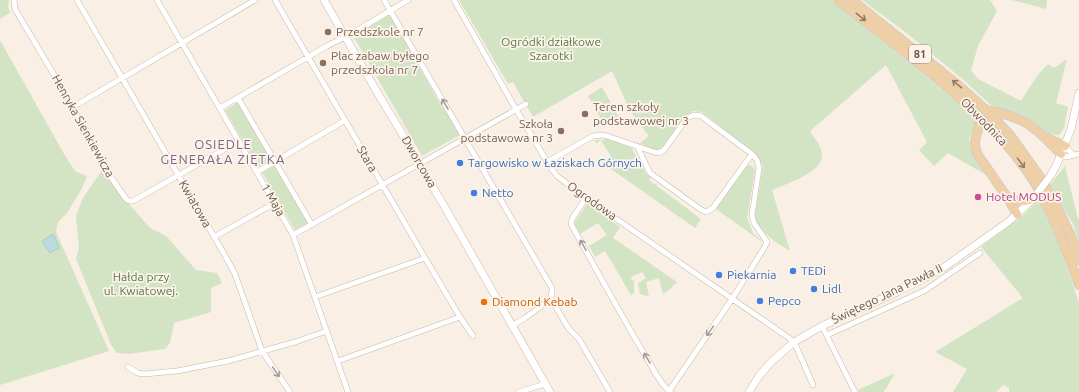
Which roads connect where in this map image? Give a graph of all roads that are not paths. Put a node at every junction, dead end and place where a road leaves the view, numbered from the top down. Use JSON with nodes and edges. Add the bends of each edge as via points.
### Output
{"nodes":[{"id":1,"x":14,"y":0,"type":"edge"},
{"id":2,"x":77,"y":0,"type":"edge"},
{"id":3,"x":157,"y":0,"type":"edge"},
{"id":4,"x":255,"y":0,"type":"edge"},
{"id":5,"x":275,"y":0,"type":"edge"},
{"id":6,"x":324,"y":0,"type":"edge"},
{"id":7,"x":384,"y":0,"type":"edge"},
{"id":8,"x":408,"y":0,"type":"edge"},
{"id":9,"x":454,"y":0,"type":"edge"},
{"id":10,"x":838,"y":0,"type":"edge"},
{"id":11,"x":852,"y":0,"type":"edge"},
{"id":12,"x":390,"y":10,"type":"junction"},
{"id":13,"x":345,"y":37,"type":"junction"},
{"id":14,"x":182,"y":43,"type":"junction"},
{"id":15,"x":308,"y":58,"type":"junction"},
{"id":16,"x":122,"y":78,"type":"junction"},
{"id":17,"x":1079,"y":93,"type":"edge"},
{"id":18,"x":238,"y":98,"type":"junction"},
{"id":19,"x":526,"y":104,"type":"dead end"},
{"id":20,"x":73,"y":107,"type":"junction"},
{"id":21,"x":220,"y":108,"type":"junction"},
{"id":22,"x":517,"y":109,"type":"junction"},
{"id":23,"x":986,"y":110,"type":"junction"},
{"id":24,"x":976,"y":111,"type":"junction"},
{"id":25,"x":1019,"y":119,"type":"junction"},
{"id":26,"x":344,"y":121,"type":"junction"},
{"id":27,"x":996,"y":133,"type":"junction"},
{"id":28,"x":977,"y":134,"type":"junction"},
{"id":29,"x":1010,"y":135,"type":"junction"},
{"id":30,"x":1042,"y":135,"type":"junction"},
{"id":31,"x":465,"y":138,"type":"junction"},
{"id":32,"x":239,"y":141,"type":"junction"},
{"id":33,"x":637,"y":146,"type":"junction"},
{"id":34,"x":1064,"y":146,"type":"junction"},
{"id":35,"x":752,"y":154,"type":"junction"},
{"id":36,"x":1061,"y":154,"type":"junction"},
{"id":37,"x":1079,"y":154,"type":"edge"},
{"id":38,"x":1073,"y":155,"type":"junction"},
{"id":39,"x":275,"y":162,"type":"junction"},
{"id":40,"x":547,"y":162,"type":"junction"},
{"id":41,"x":419,"y":164,"type":"junction"},
{"id":42,"x":257,"y":172,"type":"junction"},
{"id":43,"x":179,"y":175,"type":"junction"},
{"id":44,"x":382,"y":185,"type":"junction"},
{"id":45,"x":1007,"y":197,"type":"junction"},
{"id":46,"x":586,"y":198,"type":"junction"},
{"id":47,"x":1033,"y":199,"type":"junction"},
{"id":48,"x":275,"y":203,"type":"junction"},
{"id":49,"x":1017,"y":214,"type":"junction"},
{"id":50,"x":312,"y":225,"type":"junction"},
{"id":51,"x":293,"y":235,"type":"junction"},
{"id":52,"x":214,"y":237,"type":"junction"},
{"id":53,"x":980,"y":253,"type":"dead end"},
{"id":54,"x":425,"y":258,"type":"junction"},
{"id":55,"x":1079,"y":260,"type":"edge"},
{"id":56,"x":1079,"y":285,"type":"edge"},
{"id":57,"x":315,"y":297,"type":"junction"},
{"id":58,"x":551,"y":299,"type":"junction"},
{"id":59,"x":732,"y":299,"type":"junction"},
{"id":60,"x":460,"y":317,"type":"junction"},
{"id":61,"x":513,"y":325,"type":"junction"},
{"id":62,"x":822,"y":326,"type":"junction"},
{"id":63,"x":327,"y":331,"type":"junction"},
{"id":64,"x":827,"y":335,"type":"junction"},
{"id":65,"x":474,"y":336,"type":"dead end"},
{"id":66,"x":794,"y":342,"type":"junction"},
{"id":67,"x":262,"y":351,"type":"junction"},
{"id":68,"x":338,"y":361,"type":"junction"},
{"id":69,"x":128,"y":367,"type":"dead end"},
{"id":70,"x":545,"y":384,"type":"junction"},
{"id":71,"x":813,"y":385,"type":"dead end"},
{"id":72,"x":670,"y":391,"type":"edge"},
{"id":73,"x":290,"y":392,"type":"edge"},
{"id":74,"x":348,"y":392,"type":"edge"},
{"id":75,"x":519,"y":392,"type":"edge"},
{"id":76,"x":550,"y":392,"type":"edge"},
{"id":77,"x":610,"y":392,"type":"edge"},
{"id":78,"x":749,"y":392,"type":"edge"},
{"id":79,"x":855,"y":392,"type":"edge"}],
"edges":[{"from":1,"to":20,"type":"street","name":"Henryka Sienkiewicza","via":[[15,8]]},
{"from":2,"to":16,"type":"street","name":"Kwiatowa"},
{"from":3,"to":14,"type":"street","name":"1 Maja"},
{"from":4,"to":14,"type":"street"},
{"from":5,"to":15,"type":"street","name":"Stara"},
{"from":6,"to":13,"type":"street","name":"Dworcowa"},
{"from":7,"to":12,"type":"street"},
{"from":8,"to":12,"type":"street"},
{"from":9,"to":22,"type":"street","name":"Ogrodowa"},
{"from":10,"to":24,"type":"main road","name":"Obwodnica","number":"81","one_way":true},
{"from":23,"to":11,"type":"main road","name":"Obwodnica","number":"81","one_way":true,"via":[[958,84]]},
{"from":12,"to":13,"type":"street"},
{"from":31,"to":12,"type":"street","one_way":true},
{"from":13,"to":15,"type":"street"},
{"from":13,"to":41,"type":"street","name":"Dworcowa"},
{"from":14,"to":16,"type":"street"},
{"from":14,"to":21,"type":"street","name":"1 Maja"},
{"from":15,"to":18,"type":"street"},
{"from":15,"to":26,"type":"street","name":"Stara"},
{"from":16,"to":20,"type":"street"},
{"from":16,"to":43,"type":"street","name":"Kwiatowa"},
{"from":17,"to":34,"type":"street","name":"Świętego Jana Pawła II","via":[[1071,130]]},
{"from":18,"to":21,"type":"street"},
{"from":18,"to":39,"type":"street"},
{"from":19,"to":22,"type":"street"},
{"from":20,"to":43,"type":"street","name":"Henryka Sienkiewicza","via":[[102,164],[129,201]]},
{"from":21,"to":32,"type":"street","name":"1 Maja"},
{"from":22,"to":31,"type":"street"},
{"from":22,"to":40,"type":"street","name":"Ogrodowa"},
{"from":23,"to":25,"type":"main road"},
{"from":23,"to":29,"type":"main road","name":"Obwodnica","number":"81"},
{"from":24,"to":27,"type":"main road","name":"Obwodnica","number":"81"},
{"from":24,"to":28,"type":"main road","via":[[979,120]]},
{"from":25,"to":29,"type":"main road","via":[[1010,124]]},
{"from":25,"to":30,"type":"main road"},
{"from":26,"to":39,"type":"street"},
{"from":26,"to":44,"type":"street","name":"Stara"},
{"from":27,"to":28,"type":"main road","via":[[988,130]]},
{"from":27,"to":56,"type":"main road","name":"Obwodnica","number":"81","one_way":true,"via":[[1036,186],[1060,233]]},
{"from":28,"to":45,"type":"main road","via":[[974,147]]},
{"from":29,"to":55,"type":"main road","name":"Obwodnica","number":"81","via":[[1040,177],[1056,205]]},
{"from":30,"to":34,"type":"main road"},
{"from":30,"to":36,"type":"main road"},
{"from":31,"to":41,"type":"street"},
{"from":31,"to":58,"type":"street","via":[[552,288]]},
{"from":32,"to":42,"type":"street","name":"1 Maja"},
{"from":32,"to":43,"type":"street"},
{"from":33,"to":35,"type":"street","via":[[659,153],[664,150],[687,118],[694,115],[701,116]]},
{"from":33,"to":35,"type":"street","via":[[650,173],[706,212],[713,208]]},
{"from":33,"to":40,"type":"street","via":[[604,135],[593,136]]},
{"from":34,"to":36,"type":"street","name":"Świętego Jana Pawła II"},
{"from":34,"to":38,"type":"street"},
{"from":35,"to":59,"type":"street","via":[[759,168],[752,215],[754,223],[767,242]]},
{"from":36,"to":38,"type":"street","via":[[1066,157]]},
{"from":36,"to":47,"type":"street","name":"Świętego Jana Pawła II","bridge":true,"via":[[1051,175]]},
{"from":37,"to":38,"type":"street"},
{"from":39,"to":42,"type":"street"},
{"from":39,"to":50,"type":"street"},
{"from":40,"to":46,"type":"street","name":"Ogrodowa","via":[[557,176]]},
{"from":41,"to":44,"type":"street"},
{"from":41,"to":61,"type":"street","name":"Dworcowa"},
{"from":42,"to":48,"type":"street","name":"1 Maja"},
{"from":43,"to":52,"type":"street","name":"Kwiatowa"},
{"from":44,"to":50,"type":"street"},
{"from":44,"to":54,"type":"street","name":"Stara"},
{"from":45,"to":47,"type":"main road","via":[[1019,202]]},
{"from":45,"to":49,"type":"main road"},
{"from":46,"to":59,"type":"street","name":"Ogrodowa"},
{"from":72,"to":46,"type":"street","one_way":true,"via":[[662,383],[624,321],[571,224]]},
{"from":47,"to":49,"type":"street","name":"Świętego Jana Pawła II"},
{"from":48,"to":51,"type":"street","name":"1 Maja"},
{"from":48,"to":52,"type":"street"},
{"from":49,"to":62,"type":"street","name":"Świętego Jana Pawła II","via":[[923,279]]},
{"from":50,"to":51,"type":"street"},
{"from":51,"to":57,"type":"street","name":"1 Maja"},
{"from":52,"to":67,"type":"street","name":"Kwiatowa","via":[[234,274]]},
{"from":53,"to":64,"type":"street","name":"Świętego Jana Pawła II","via":[[924,291]]},
{"from":54,"to":57,"type":"street"},
{"from":54,"to":60,"type":"street","name":"Stara"},
{"from":57,"to":63,"type":"street","name":"1 Maja"},
{"from":58,"to":61,"type":"street"},
{"from":58,"to":77,"type":"street","via":[[569,329],[579,338]]},
{"from":59,"to":66,"type":"street","name":"Ogrodowa"},
{"from":59,"to":72,"type":"street","one_way":true},
{"from":60,"to":65,"type":"street","name":"Stara"},
{"from":60,"to":68,"type":"street"},
{"from":61,"to":70,"type":"street","name":"Dworcowa"},
{"from":62,"to":64,"type":"street"},
{"from":62,"to":66,"type":"street","name":"Świętego Jana Pawła II"},
{"from":63,"to":67,"type":"street"},
{"from":63,"to":68,"type":"street","name":"1 Maja"},
{"from":64,"to":79,"type":"street"},
{"from":66,"to":71,"type":"street"},
{"from":66,"to":78,"type":"street","name":"Świętego Jana Pawła II","via":[[771,362]]},
{"from":67,"to":69,"type":"street","via":[[177,371],[144,374]]},
{"from":67,"to":73,"type":"street","name":"Kwiatowa","one_way":true},
{"from":68,"to":74,"type":"street","name":"1 Maja"},
{"from":70,"to":75,"type":"street"},
{"from":70,"to":76,"type":"street","name":"Dworcowa"}]}
